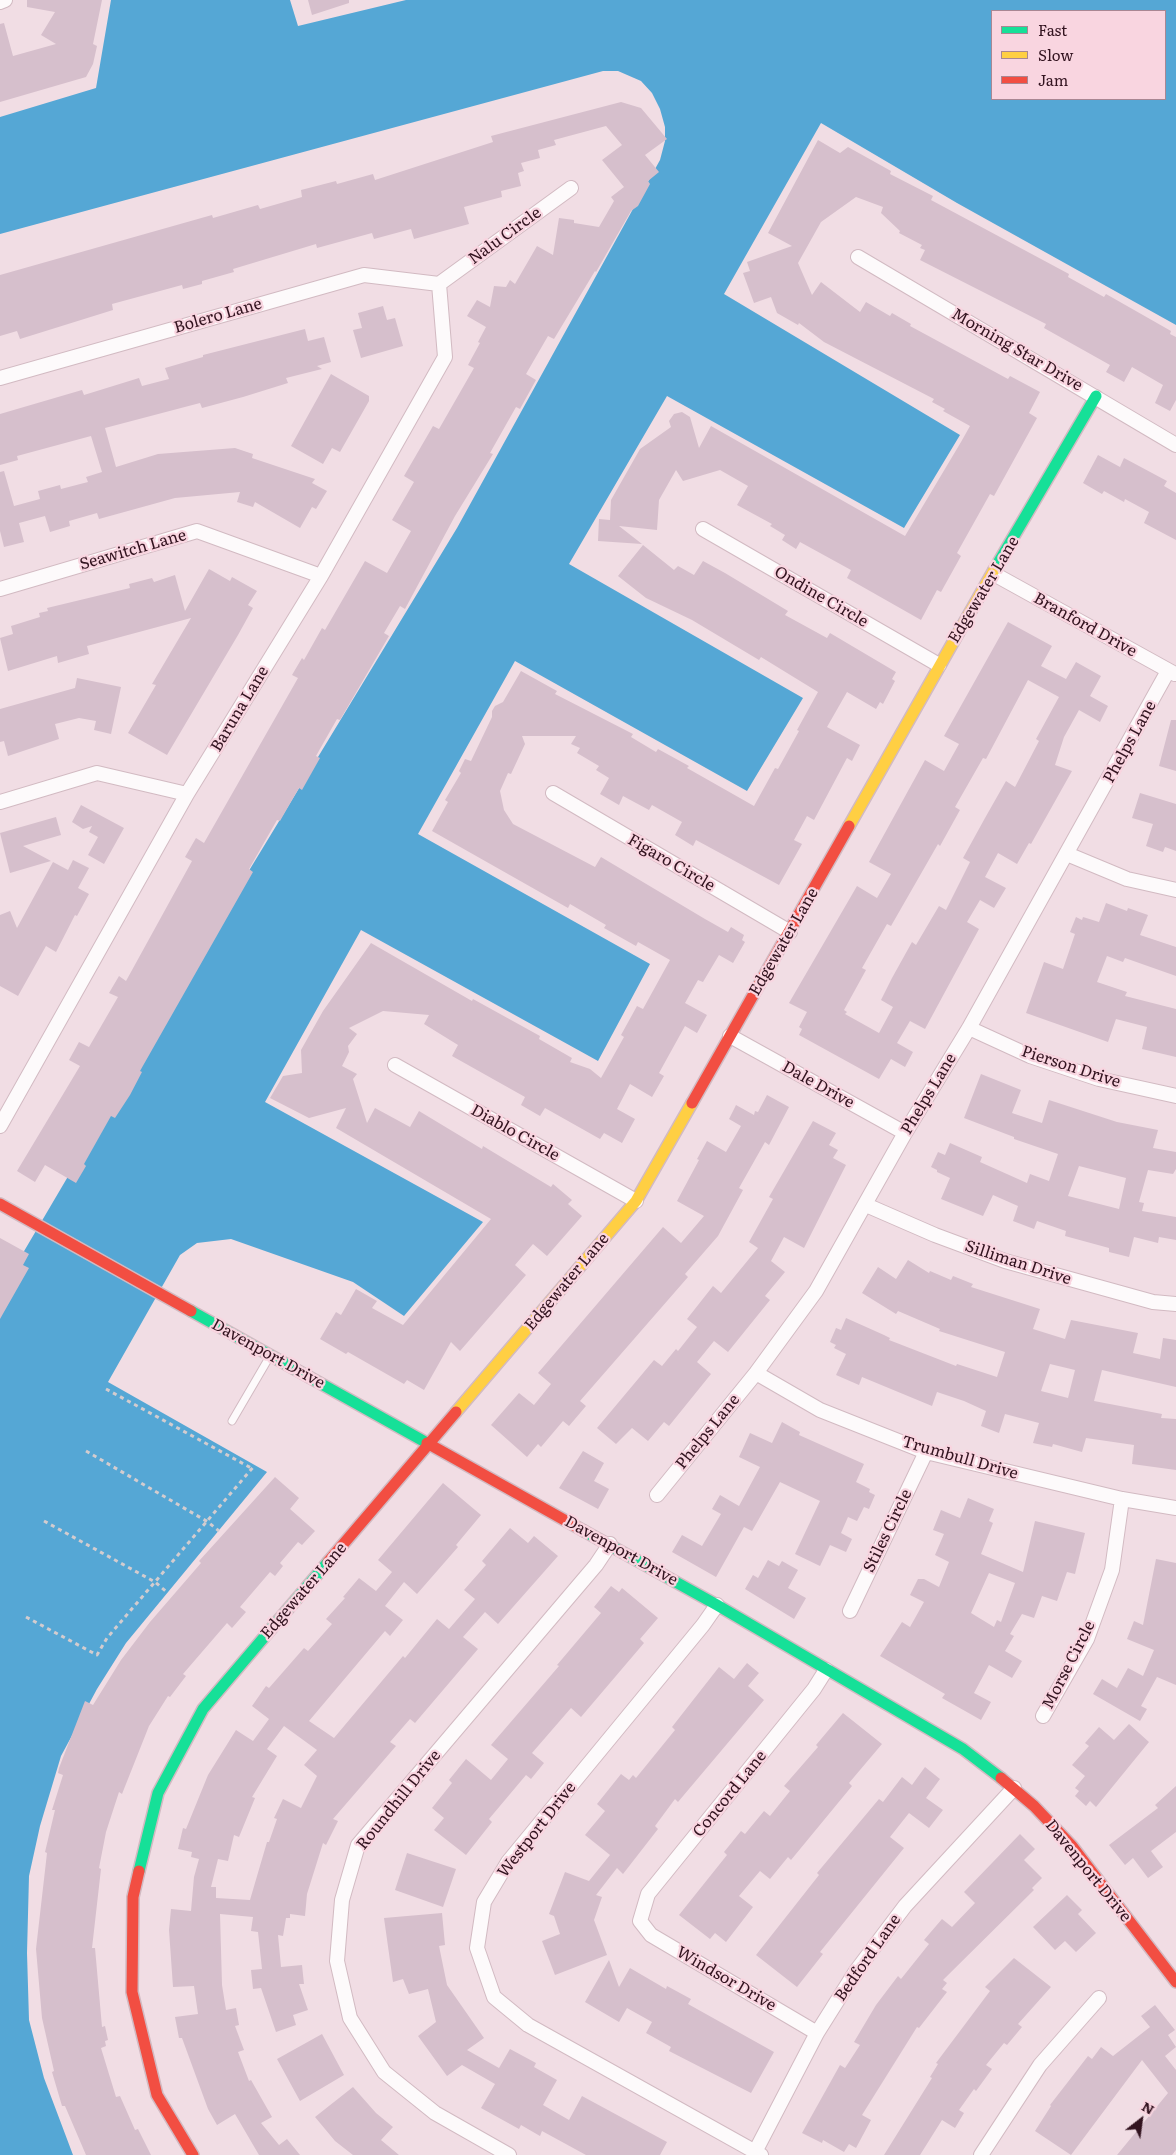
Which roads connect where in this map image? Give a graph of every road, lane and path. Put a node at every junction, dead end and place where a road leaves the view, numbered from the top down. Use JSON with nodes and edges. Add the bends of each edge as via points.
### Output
{"nodes":[{"id":1,"x":5,"y":0,"type":"edge"},
{"id":2,"x":0,"y":2,"type":"edge"},
{"id":3,"x":571,"y":188,"type":"dead end"},
{"id":4,"x":858,"y":258,"type":"dead end"},
{"id":5,"x":439,"y":284,"type":"junction"},
{"id":6,"x":0,"y":378,"type":"edge"},
{"id":7,"x":1096,"y":396,"type":"junction"},
{"id":8,"x":1176,"y":444,"type":"edge"},
{"id":9,"x":703,"y":529,"type":"dead end"},
{"id":10,"x":994,"y":574,"type":"junction"},
{"id":11,"x":321,"y":576,"type":"junction"},
{"id":12,"x":0,"y":589,"type":"edge"},
{"id":13,"x":939,"y":665,"type":"junction"},
{"id":14,"x":1172,"y":672,"type":"edge"},
{"id":15,"x":553,"y":793,"type":"dead end"},
{"id":16,"x":187,"y":794,"type":"junction"},
{"id":17,"x":0,"y":802,"type":"edge"},
{"id":18,"x":1067,"y":854,"type":"junction"},
{"id":19,"x":1176,"y":890,"type":"edge"},
{"id":20,"x":790,"y":932,"type":"junction"},
{"id":21,"x":969,"y":1028,"type":"junction"},
{"id":22,"x":730,"y":1036,"type":"junction"},
{"id":23,"x":395,"y":1065,"type":"dead end"},
{"id":24,"x":1176,"y":1096,"type":"edge"},
{"id":25,"x":0,"y":1126,"type":"edge"},
{"id":26,"x":905,"y":1134,"type":"junction"},
{"id":27,"x":636,"y":1201,"type":"junction"},
{"id":28,"x":0,"y":1204,"type":"edge"},
{"id":29,"x":866,"y":1204,"type":"junction"},
{"id":30,"x":1176,"y":1304,"type":"edge"},
{"id":31,"x":270,"y":1356,"type":"junction"},
{"id":32,"x":756,"y":1374,"type":"junction"},
{"id":33,"x":106,"y":1389,"type":"dead end"},
{"id":34,"x":232,"y":1421,"type":"dead end"},
{"id":35,"x":429,"y":1445,"type":"junction"},
{"id":36,"x":86,"y":1451,"type":"dead end"},
{"id":37,"x":926,"y":1452,"type":"junction"},
{"id":38,"x":255,"y":1465,"type":"dead end"},
{"id":39,"x":252,"y":1469,"type":"junction"},
{"id":40,"x":657,"y":1495,"type":"dead end"},
{"id":41,"x":1122,"y":1498,"type":"junction"},
{"id":42,"x":1176,"y":1508,"type":"edge"},
{"id":43,"x":44,"y":1521,"type":"dead end"},
{"id":44,"x":208,"y":1522,"type":"junction"},
{"id":45,"x":218,"y":1531,"type":"dead end"},
{"id":46,"x":610,"y":1544,"type":"junction"},
{"id":47,"x":155,"y":1582,"type":"junction"},
{"id":48,"x":168,"y":1592,"type":"dead end"},
{"id":49,"x":716,"y":1605,"type":"junction"},
{"id":50,"x":850,"y":1611,"type":"dead end"},
{"id":51,"x":26,"y":1617,"type":"dead end"},
{"id":52,"x":826,"y":1670,"type":"junction"},
{"id":53,"x":1043,"y":1716,"type":"dead end"},
{"id":54,"x":1014,"y":1788,"type":"junction"},
{"id":55,"x":640,"y":1921,"type":"joint"},
{"id":56,"x":1176,"y":1982,"type":"edge"},
{"id":57,"x":1100,"y":1998,"type":"dead end"},
{"id":58,"x":817,"y":2033,"type":"junction"},
{"id":59,"x":758,"y":2153,"type":"edge"},
{"id":60,"x":194,"y":2155,"type":"edge"},
{"id":61,"x":509,"y":2155,"type":"edge"},
{"id":62,"x":981,"y":2155,"type":"edge"}],
"edges":[{"from":1,"to":2,"type":"street"},
{"from":3,"to":5,"type":"street","name":"Nalu Circle"},
{"from":4,"to":7,"type":"street","name":"Morning Star Drive"},
{"from":5,"to":6,"type":"street","name":"Bolero Lane","via":[[364,275]]},
{"from":5,"to":11,"type":"street","name":"Baruna Lane","via":[[445,357]]},
{"from":7,"to":8,"type":"street","name":"Morning Star Drive"},
{"from":7,"to":10,"type":"street","name":"Edgewater Lane"},
{"from":9,"to":13,"type":"street","name":"Ondine Circle"},
{"from":10,"to":13,"type":"street","name":"Edgewater Lane"},
{"from":10,"to":14,"type":"street","name":"Branford Drive"},
{"from":11,"to":12,"type":"street","name":"Seawitch Lane","via":[[197,531]]},
{"from":11,"to":16,"type":"street","name":"Baruna Lane"},
{"from":13,"to":20,"type":"street","name":"Edgewater Lane"},
{"from":14,"to":18,"type":"street","name":"Phelps Lane"},
{"from":15,"to":20,"type":"street","name":"Figaro Circle"},
{"from":16,"to":17,"type":"street","via":[[97,773]]},
{"from":16,"to":25,"type":"street","name":"Baruna Lane"},
{"from":18,"to":19,"type":"street","via":[[1127,879]]},
{"from":18,"to":21,"type":"street","name":"Phelps Lane"},
{"from":20,"to":22,"type":"street","name":"Edgewater Lane"},
{"from":21,"to":24,"type":"street","name":"Pierson Drive","via":[[1047,1062],[1099,1079]]},
{"from":21,"to":26,"type":"street","name":"Phelps Lane"},
{"from":22,"to":26,"type":"street","name":"Dale Drive"},
{"from":22,"to":27,"type":"street","name":"Edgewater Lane"},
{"from":23,"to":27,"type":"street","name":"Diablo Circle"},
{"from":26,"to":29,"type":"street","name":"Phelps Lane"},
{"from":27,"to":35,"type":"street","name":"Edgewater Lane"},
{"from":28,"to":31,"type":"street","name":"Davenport Drive"},
{"from":29,"to":30,"type":"street","name":"Silliman Drive","via":[[935,1235],[1006,1261],[1153,1302]]},
{"from":29,"to":32,"type":"street","name":"Phelps Lane","via":[[816,1291]]},
{"from":31,"to":34,"type":"lane"},
{"from":31,"to":35,"type":"street","name":"Davenport Drive"},
{"from":32,"to":37,"type":"street","name":"Trumbull Drive","via":[[820,1410]]},
{"from":32,"to":40,"type":"street","name":"Phelps Lane"},
{"from":33,"to":39,"type":"path"},
{"from":35,"to":46,"type":"street","name":"Davenport Drive"},
{"from":35,"to":60,"type":"street","name":"Edgewater Lane","via":[[203,1709],[158,1792],[133,1897],[132,1992],[157,2095]]},
{"from":36,"to":44,"type":"path"},
{"from":37,"to":41,"type":"street","name":"Trumbull Drive"},
{"from":37,"to":50,"type":"street","name":"Stiles Circle"},
{"from":38,"to":39,"type":"path"},
{"from":39,"to":44,"type":"path"},
{"from":41,"to":42,"type":"street","name":"Trumbull Drive"},
{"from":41,"to":53,"type":"street","name":"Morse Circle","via":[[1112,1570],[1090,1630]]},
{"from":43,"to":47,"type":"path"},
{"from":44,"to":45,"type":"path"},
{"from":44,"to":47,"type":"path"},
{"from":46,"to":49,"type":"street","name":"Davenport Drive"},
{"from":46,"to":61,"type":"street","name":"Roundhill Drive","via":[[590,1572],[358,1845],[342,1900],[337,1961],[350,2018],[384,2072],[435,2112]]},
{"from":47,"to":48,"type":"path"},
{"from":47,"to":51,"type":"path","via":[[107,1638],[97,1655]]},
{"from":49,"to":52,"type":"street","name":"Davenport Drive"},
{"from":49,"to":59,"type":"street","name":"Westport Drive","via":[[508,1862],[484,1902],[477,1948],[494,1997],[528,2025]]},
{"from":52,"to":54,"type":"street","name":"Davenport Drive","via":[[963,1749]]},
{"from":52,"to":55,"type":"street","name":"Concord Lane","via":[[814,1690],[648,1894]]},
{"from":54,"to":56,"type":"street","name":"Davenport Drive","via":[[1072,1846]]},
{"from":54,"to":58,"type":"street","name":"Bedford Lane","via":[[891,1924],[856,1970]]},
{"from":55,"to":58,"type":"street","name":"Windsor Drive","via":[[651,1935]]},
{"from":57,"to":62,"type":"street","via":[[1040,2065]]},
{"from":58,"to":59,"type":"street","name":"Bedford Lane"}]}
